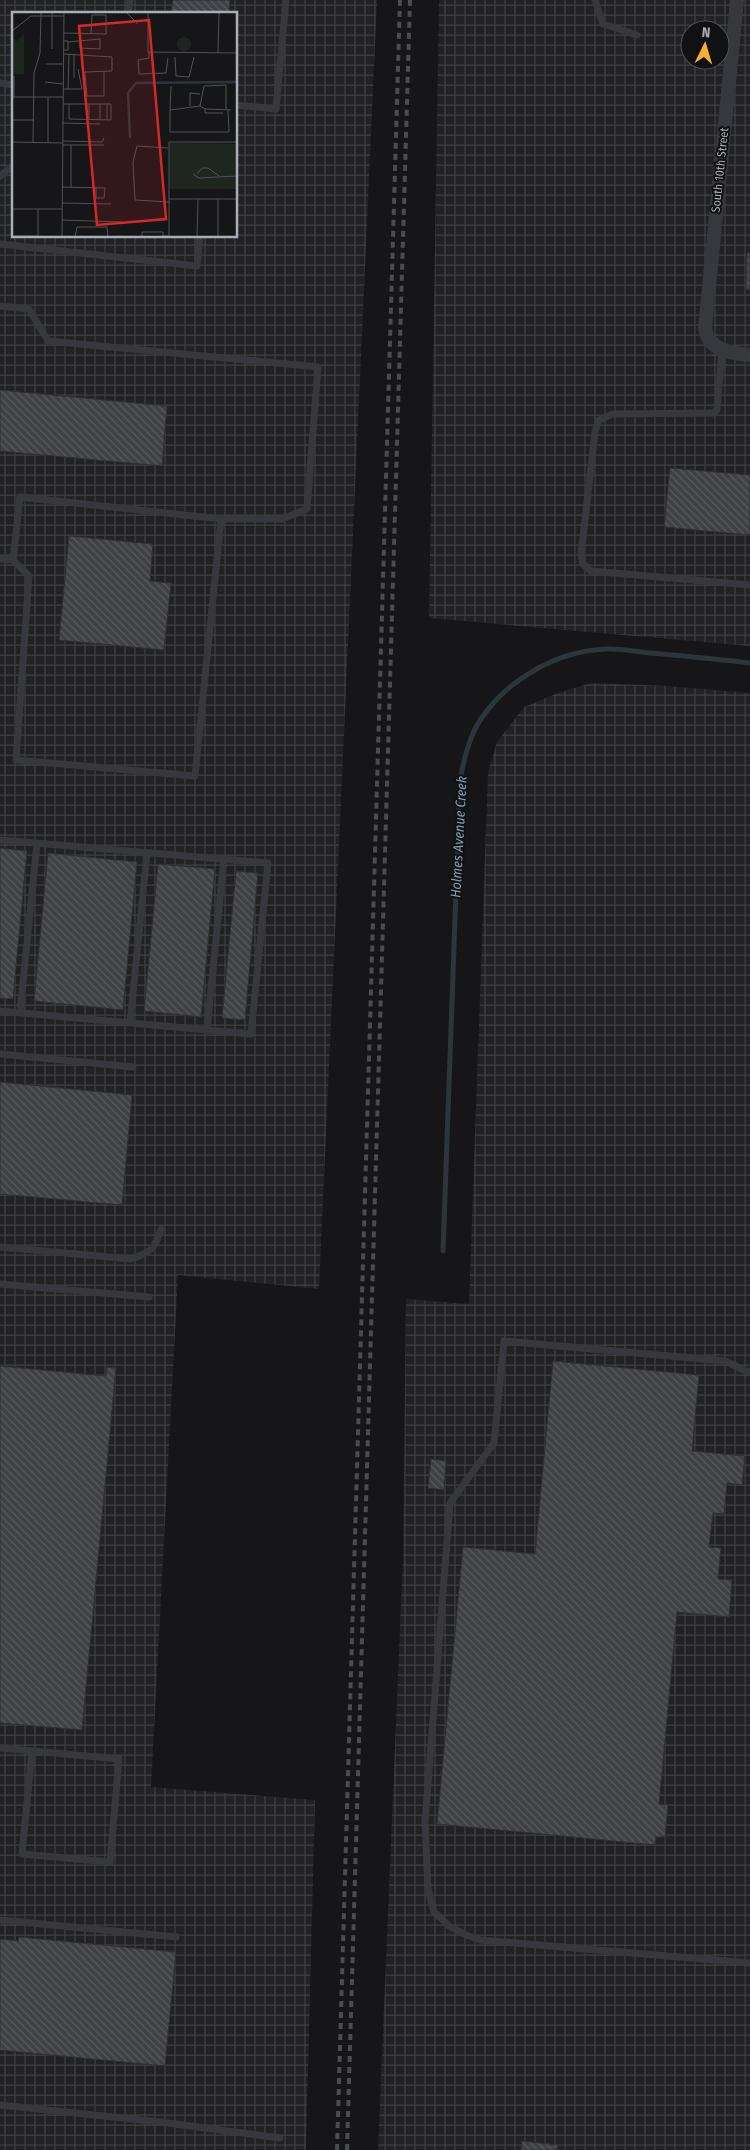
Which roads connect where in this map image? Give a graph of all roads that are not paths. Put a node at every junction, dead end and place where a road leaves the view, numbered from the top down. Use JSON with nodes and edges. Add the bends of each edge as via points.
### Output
{"nodes":[{"id":1,"x":286,"y":0,"type":"edge"},
{"id":2,"x":595,"y":0,"type":"edge"},
{"id":3,"x":736,"y":0,"type":"edge"},
{"id":4,"x":637,"y":35,"type":"dead end"},
{"id":5,"x":238,"y":105,"type":"edge"},
{"id":6,"x":12,"y":167,"type":"edge"},
{"id":7,"x":0,"y":176,"type":"edge"},
{"id":8,"x":200,"y":238,"type":"edge"},
{"id":9,"x":0,"y":244,"type":"edge"},
{"id":10,"x":0,"y":306,"type":"edge"},
{"id":11,"x":722,"y":350,"type":"junction"},
{"id":12,"x":750,"y":355,"type":"edge"},
{"id":13,"x":221,"y":519,"type":"junction"},
{"id":14,"x":0,"y":559,"type":"edge"},
{"id":15,"x":13,"y":560,"type":"junction"},
{"id":16,"x":750,"y":586,"type":"edge"},
{"id":17,"x":0,"y":840,"type":"edge"},
{"id":18,"x":37,"y":843,"type":"junction"},
{"id":19,"x":147,"y":853,"type":"junction"},
{"id":20,"x":224,"y":859,"type":"junction"},
{"id":21,"x":0,"y":1011,"type":"edge"},
{"id":22,"x":20,"y":1012,"type":"junction"},
{"id":23,"x":130,"y":1023,"type":"junction"},
{"id":24,"x":208,"y":1030,"type":"junction"},
{"id":25,"x":0,"y":1054,"type":"edge"},
{"id":26,"x":133,"y":1067,"type":"dead end"},
{"id":27,"x":161,"y":1229,"type":"dead end"},
{"id":28,"x":0,"y":1247,"type":"edge"},
{"id":29,"x":0,"y":1284,"type":"edge"},
{"id":30,"x":150,"y":1297,"type":"dead end"},
{"id":31,"x":750,"y":1373,"type":"edge"},
{"id":32,"x":0,"y":1748,"type":"edge"},
{"id":33,"x":32,"y":1751,"type":"junction"},
{"id":34,"x":0,"y":1920,"type":"edge"},
{"id":35,"x":176,"y":1937,"type":"dead end"},
{"id":36,"x":750,"y":1962,"type":"edge"},
{"id":37,"x":0,"y":2105,"type":"edge"},
{"id":38,"x":280,"y":2138,"type":"dead end"}],
"edges":[{"from":1,"to":5,"type":"lane","via":[[276,109]]},
{"from":2,"to":4,"type":"lane","via":[[603,24]]},
{"from":3,"to":11,"type":"street","name":"South 10th Street","via":[[705,318],[708,339]]},
{"from":6,"to":7,"type":"lane"},
{"from":8,"to":9,"type":"lane","via":[[197,266]]},
{"from":10,"to":13,"type":"lane","via":[[29,309],[48,341],[318,367],[307,509],[282,518]]},
{"from":11,"to":12,"type":"street"},
{"from":11,"to":16,"type":"lane","via":[[717,410],[713,413],[613,414],[599,420],[581,556],[583,564],[591,571]]},
{"from":13,"to":15,"type":"lane","via":[[20,497]]},
{"from":13,"to":15,"type":"lane","via":[[195,776],[16,760],[29,576]]},
{"from":14,"to":15,"type":"lane"},
{"from":17,"to":18,"type":"lane"},
{"from":18,"to":19,"type":"lane"},
{"from":18,"to":22,"type":"lane"},
{"from":19,"to":20,"type":"lane"},
{"from":19,"to":23,"type":"lane"},
{"from":20,"to":24,"type":"lane"},
{"from":20,"to":24,"type":"lane","via":[[268,863],[251,1034]]},
{"from":21,"to":22,"type":"lane"},
{"from":22,"to":23,"type":"lane"},
{"from":23,"to":24,"type":"lane"},
{"from":25,"to":26,"type":"lane"},
{"from":27,"to":28,"type":"lane","via":[[157,1243],[147,1254],[131,1260]]},
{"from":29,"to":30,"type":"lane"},
{"from":31,"to":36,"type":"lane","via":[[725,1361],[504,1341],[494,1443],[450,1503],[425,1822],[428,1889],[434,1912],[449,1926],[466,1935],[480,1940]]},
{"from":32,"to":33,"type":"lane"},
{"from":33,"to":33,"type":"lane","via":[[120,1759],[110,1862],[22,1854]]},
{"from":34,"to":35,"type":"lane"},
{"from":37,"to":38,"type":"lane"}]}
